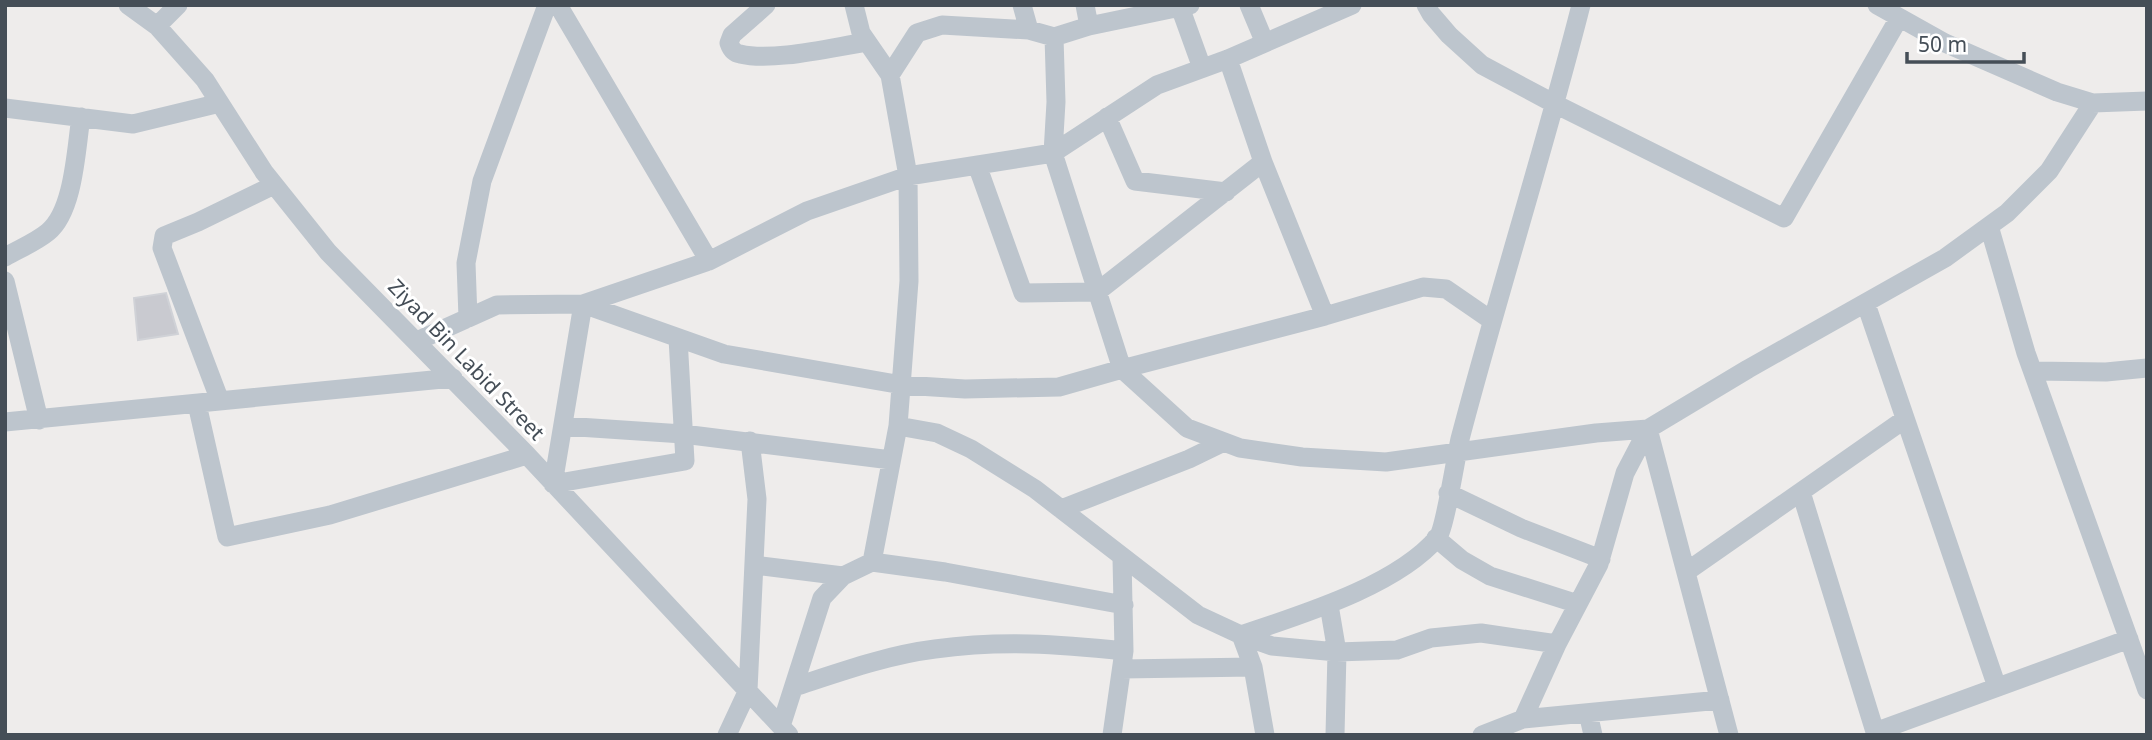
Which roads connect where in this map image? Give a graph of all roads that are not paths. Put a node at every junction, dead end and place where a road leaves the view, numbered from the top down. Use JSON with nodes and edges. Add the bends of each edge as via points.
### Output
{"nodes":[{"id":1,"x":128,"y":5,"type":"edge"},
{"id":2,"x":178,"y":5,"type":"edge"},
{"id":3,"x":547,"y":5,"type":"edge"},
{"id":4,"x":558,"y":5,"type":"edge"},
{"id":5,"x":766,"y":5,"type":"edge"},
{"id":6,"x":855,"y":5,"type":"edge"},
{"id":7,"x":1022,"y":5,"type":"edge"},
{"id":8,"x":1085,"y":5,"type":"edge"},
{"id":9,"x":1249,"y":5,"type":"edge"},
{"id":10,"x":1352,"y":5,"type":"edge"},
{"id":11,"x":1426,"y":5,"type":"edge"},
{"id":12,"x":1581,"y":5,"type":"edge"},
{"id":13,"x":1877,"y":5,"type":"edge"},
{"id":14,"x":1185,"y":6,"type":"edge"},
{"id":15,"x":1899,"y":18,"type":"junction"},
{"id":16,"x":157,"y":26,"type":"junction"},
{"id":17,"x":1089,"y":26,"type":"junction"},
{"id":18,"x":1029,"y":30,"type":"junction"},
{"id":19,"x":1054,"y":37,"type":"junction"},
{"id":20,"x":867,"y":42,"type":"junction"},
{"id":21,"x":1265,"y":43,"type":"junction"},
{"id":22,"x":1228,"y":59,"type":"junction"},
{"id":23,"x":1202,"y":68,"type":"junction"},
{"id":24,"x":890,"y":75,"type":"junction"},
{"id":25,"x":2147,"y":101,"type":"edge"},
{"id":26,"x":220,"y":103,"type":"junction"},
{"id":27,"x":2093,"y":103,"type":"junction"},
{"id":28,"x":1555,"y":104,"type":"junction"},
{"id":29,"x":5,"y":108,"type":"edge"},
{"id":30,"x":81,"y":117,"type":"junction"},
{"id":31,"x":1107,"y":117,"type":"junction"},
{"id":32,"x":1053,"y":153,"type":"junction"},
{"id":33,"x":1263,"y":162,"type":"junction"},
{"id":34,"x":977,"y":165,"type":"junction"},
{"id":35,"x":908,"y":176,"type":"junction"},
{"id":36,"x":274,"y":185,"type":"junction"},
{"id":37,"x":1226,"y":192,"type":"junction"},
{"id":38,"x":1989,"y":226,"type":"junction"},
{"id":39,"x":5,"y":257,"type":"edge"},
{"id":40,"x":709,"y":261,"type":"junction"},
{"id":41,"x":5,"y":281,"type":"edge"},
{"id":42,"x":1097,"y":292,"type":"junction"},
{"id":43,"x":583,"y":304,"type":"junction"},
{"id":44,"x":1866,"y":304,"type":"junction"},
{"id":45,"x":1325,"y":316,"type":"junction"},
{"id":46,"x":468,"y":318,"type":"junction"},
{"id":47,"x":1491,"y":320,"type":"junction"},
{"id":48,"x":678,"y":338,"type":"junction"},
{"id":49,"x":417,"y":341,"type":"junction"},
{"id":50,"x":2147,"y":368,"type":"edge"},
{"id":51,"x":1122,"y":369,"type":"junction"},
{"id":52,"x":2033,"y":371,"type":"junction"},
{"id":53,"x":453,"y":378,"type":"junction"},
{"id":54,"x":902,"y":384,"type":"junction"},
{"id":55,"x":220,"y":401,"type":"junction"},
{"id":56,"x":197,"y":404,"type":"junction"},
{"id":57,"x":1905,"y":419,"type":"junction"},
{"id":58,"x":39,"y":420,"type":"junction"},
{"id":59,"x":5,"y":422,"type":"edge"},
{"id":60,"x":563,"y":426,"type":"junction"},
{"id":61,"x":898,"y":426,"type":"junction"},
{"id":62,"x":1648,"y":429,"type":"junction"},
{"id":63,"x":683,"y":433,"type":"junction"},
{"id":64,"x":750,"y":441,"type":"junction"},
{"id":65,"x":1224,"y":442,"type":"junction"},
{"id":66,"x":1457,"y":453,"type":"junction"},
{"id":67,"x":527,"y":456,"type":"junction"},
{"id":68,"x":891,"y":460,"type":"junction"},
{"id":69,"x":553,"y":484,"type":"junction"},
{"id":70,"x":1801,"y":492,"type":"junction"},
{"id":71,"x":1448,"y":493,"type":"junction"},
{"id":72,"x":1061,"y":509,"type":"junction"},
{"id":73,"x":1436,"y":538,"type":"junction"},
{"id":74,"x":1122,"y":558,"type":"junction"},
{"id":75,"x":1601,"y":559,"type":"junction"},
{"id":76,"x":872,"y":562,"type":"junction"},
{"id":77,"x":754,"y":565,"type":"junction"},
{"id":78,"x":1686,"y":572,"type":"junction"},
{"id":79,"x":843,"y":576,"type":"junction"},
{"id":80,"x":1578,"y":604,"type":"junction"},
{"id":81,"x":1124,"y":605,"type":"junction"},
{"id":82,"x":1329,"y":605,"type":"junction"},
{"id":83,"x":1241,"y":635,"type":"junction"},
{"id":84,"x":2129,"y":639,"type":"junction"},
{"id":85,"x":1557,"y":644,"type":"junction"},
{"id":86,"x":1336,"y":652,"type":"junction"},
{"id":87,"x":1123,"y":660,"type":"junction"},
{"id":88,"x":1253,"y":667,"type":"junction"},
{"id":89,"x":794,"y":687,"type":"junction"},
{"id":90,"x":1997,"y":687,"type":"junction"},
{"id":91,"x":2147,"y":690,"type":"edge"},
{"id":92,"x":748,"y":691,"type":"junction"},
{"id":93,"x":1720,"y":700,"type":"junction"},
{"id":94,"x":1588,"y":713,"type":"junction"},
{"id":95,"x":1523,"y":719,"type":"junction"},
{"id":96,"x":785,"y":730,"type":"edge"},
{"id":97,"x":1875,"y":734,"type":"edge"},
{"id":98,"x":727,"y":735,"type":"edge"},
{"id":99,"x":1112,"y":735,"type":"edge"},
{"id":100,"x":1265,"y":735,"type":"edge"},
{"id":101,"x":1335,"y":735,"type":"edge"},
{"id":102,"x":1482,"y":735,"type":"edge"},
{"id":103,"x":1593,"y":735,"type":"edge"},
{"id":104,"x":1729,"y":735,"type":"edge"}],
"edges":[{"from":1,"to":16,"type":"street","name":"Ziyad Bin Labid Street"},
{"from":2,"to":16,"type":"street"},
{"from":3,"to":46,"type":"street","via":[[482,181],[466,262]]},
{"from":4,"to":40,"type":"street"},
{"from":5,"to":20,"type":"street","via":[[732,35],[729,43],[734,52],[768,56]]},
{"from":6,"to":20,"type":"street"},
{"from":7,"to":18,"type":"street"},
{"from":8,"to":17,"type":"street"},
{"from":9,"to":21,"type":"street"},
{"from":10,"to":21,"type":"street"},
{"from":11,"to":28,"type":"street","via":[[1449,35],[1482,65]]},
{"from":12,"to":28,"type":"street"},
{"from":13,"to":15,"type":"street"},
{"from":14,"to":17,"type":"street"},
{"from":14,"to":23,"type":"street"},
{"from":15,"to":27,"type":"street","via":[[1945,43]]},
{"from":15,"to":28,"type":"street","via":[[1784,218]]},
{"from":16,"to":26,"type":"street","name":"Ziyad Bin Labid Street"},
{"from":17,"to":19,"type":"street"},
{"from":18,"to":19,"type":"street"},
{"from":18,"to":24,"type":"street","via":[[942,25],[917,33]]},
{"from":19,"to":32,"type":"street"},
{"from":20,"to":24,"type":"street"},
{"from":21,"to":22,"type":"street"},
{"from":22,"to":23,"type":"street"},
{"from":22,"to":33,"type":"street"},
{"from":23,"to":31,"type":"street","via":[[1157,85]]},
{"from":24,"to":35,"type":"street"},
{"from":25,"to":27,"type":"street"},
{"from":26,"to":30,"type":"street","via":[[133,124]]},
{"from":26,"to":36,"type":"street","name":"Ziyad Bin Labid Street"},
{"from":27,"to":38,"type":"street","via":[[2049,171]]},
{"from":28,"to":47,"type":"street"},
{"from":29,"to":30,"type":"street"},
{"from":30,"to":39,"type":"street","via":[[67,201],[57,223]]},
{"from":31,"to":32,"type":"street"},
{"from":31,"to":37,"type":"street","via":[[1135,181]]},
{"from":32,"to":34,"type":"street"},
{"from":32,"to":42,"type":"street"},
{"from":33,"to":37,"type":"street"},
{"from":33,"to":45,"type":"street"},
{"from":34,"to":35,"type":"street"},
{"from":34,"to":42,"type":"street","via":[[1023,293]]},
{"from":35,"to":40,"type":"street","via":[[807,212]]},
{"from":35,"to":54,"type":"street","via":[[909,281]]},
{"from":36,"to":49,"type":"street","name":"Ziyad Bin Labid Street","via":[[328,252]]},
{"from":36,"to":55,"type":"street","via":[[172,232],[162,241]]},
{"from":37,"to":42,"type":"street"},
{"from":38,"to":44,"type":"street"},
{"from":38,"to":52,"type":"street"},
{"from":40,"to":43,"type":"street"},
{"from":41,"to":58,"type":"street"},
{"from":42,"to":51,"type":"street"},
{"from":43,"to":46,"type":"street","via":[[497,305]]},
{"from":43,"to":48,"type":"street"},
{"from":43,"to":60,"type":"street"},
{"from":44,"to":57,"type":"street"},
{"from":44,"to":62,"type":"street"},
{"from":45,"to":47,"type":"street","via":[[1423,287],[1446,289]]},
{"from":45,"to":51,"type":"street"},
{"from":46,"to":49,"type":"street"},
{"from":47,"to":66,"type":"street"},
{"from":48,"to":54,"type":"street","via":[[724,354]]},
{"from":48,"to":63,"type":"street"},
{"from":49,"to":53,"type":"street","name":"Ziyad Bin Labid Street"},
{"from":50,"to":52,"type":"street"},
{"from":51,"to":54,"type":"street","via":[[1059,387],[965,389]]},
{"from":51,"to":65,"type":"street","via":[[1186,428]]},
{"from":52,"to":84,"type":"street"},
{"from":53,"to":55,"type":"street"},
{"from":53,"to":67,"type":"street","name":"Ziyad Bin Labid Street"},
{"from":54,"to":61,"type":"street"},
{"from":55,"to":56,"type":"street"},
{"from":56,"to":58,"type":"street"},
{"from":56,"to":67,"type":"street","via":[[227,537],[330,515]]},
{"from":57,"to":70,"type":"street"},
{"from":57,"to":90,"type":"street"},
{"from":58,"to":59,"type":"street"},
{"from":60,"to":63,"type":"street"},
{"from":60,"to":69,"type":"street"},
{"from":61,"to":68,"type":"street"},
{"from":61,"to":72,"type":"street","via":[[937,433],[971,449]]},
{"from":62,"to":66,"type":"street"},
{"from":62,"to":75,"type":"street","via":[[1625,473]]},
{"from":62,"to":78,"type":"street"},
{"from":63,"to":64,"type":"street"},
{"from":63,"to":69,"type":"street","via":[[685,461]]},
{"from":64,"to":68,"type":"street"},
{"from":64,"to":77,"type":"street","via":[[757,499]]},
{"from":65,"to":66,"type":"street","via":[[1302,457],[1386,462]]},
{"from":65,"to":72,"type":"street"},
{"from":66,"to":71,"type":"street"},
{"from":67,"to":69,"type":"street","name":"Ziyad Bin Labid Street"},
{"from":68,"to":76,"type":"street"},
{"from":69,"to":92,"type":"street","name":"Ziyad Bin Labid Street"},
{"from":70,"to":78,"type":"street"},
{"from":70,"to":97,"type":"street"},
{"from":71,"to":73,"type":"street"},
{"from":71,"to":75,"type":"street"},
{"from":72,"to":74,"type":"street"},
{"from":73,"to":80,"type":"street","via":[[1490,576]]},
{"from":73,"to":82,"type":"street","via":[[1405,566]]},
{"from":74,"to":81,"type":"street"},
{"from":74,"to":83,"type":"street","via":[[1198,615]]},
{"from":75,"to":80,"type":"street"},
{"from":76,"to":79,"type":"street"},
{"from":76,"to":81,"type":"street"},
{"from":77,"to":79,"type":"street"},
{"from":77,"to":92,"type":"street"},
{"from":78,"to":93,"type":"street"},
{"from":79,"to":89,"type":"street","via":[[822,598]]},
{"from":80,"to":85,"type":"street"},
{"from":81,"to":87,"type":"street"},
{"from":82,"to":83,"type":"street"},
{"from":82,"to":86,"type":"street"},
{"from":83,"to":86,"type":"street","via":[[1272,646]]},
{"from":83,"to":88,"type":"street"},
{"from":84,"to":90,"type":"street"},
{"from":84,"to":91,"type":"street"},
{"from":85,"to":86,"type":"street","via":[[1481,633],[1431,638],[1397,650]]},
{"from":85,"to":95,"type":"street"},
{"from":86,"to":101,"type":"street"},
{"from":87,"to":88,"type":"street"},
{"from":87,"to":89,"type":"street","via":[[1040,643],[988,643],[932,649]]},
{"from":87,"to":99,"type":"street"},
{"from":88,"to":100,"type":"street"},
{"from":89,"to":96,"type":"street"},
{"from":90,"to":97,"type":"street"},
{"from":92,"to":96,"type":"street","name":"Ziyad Bin Labid Street"},
{"from":92,"to":98,"type":"street"},
{"from":93,"to":94,"type":"street"},
{"from":93,"to":104,"type":"street"},
{"from":94,"to":95,"type":"street"},
{"from":94,"to":103,"type":"street"},
{"from":95,"to":102,"type":"street"}]}
